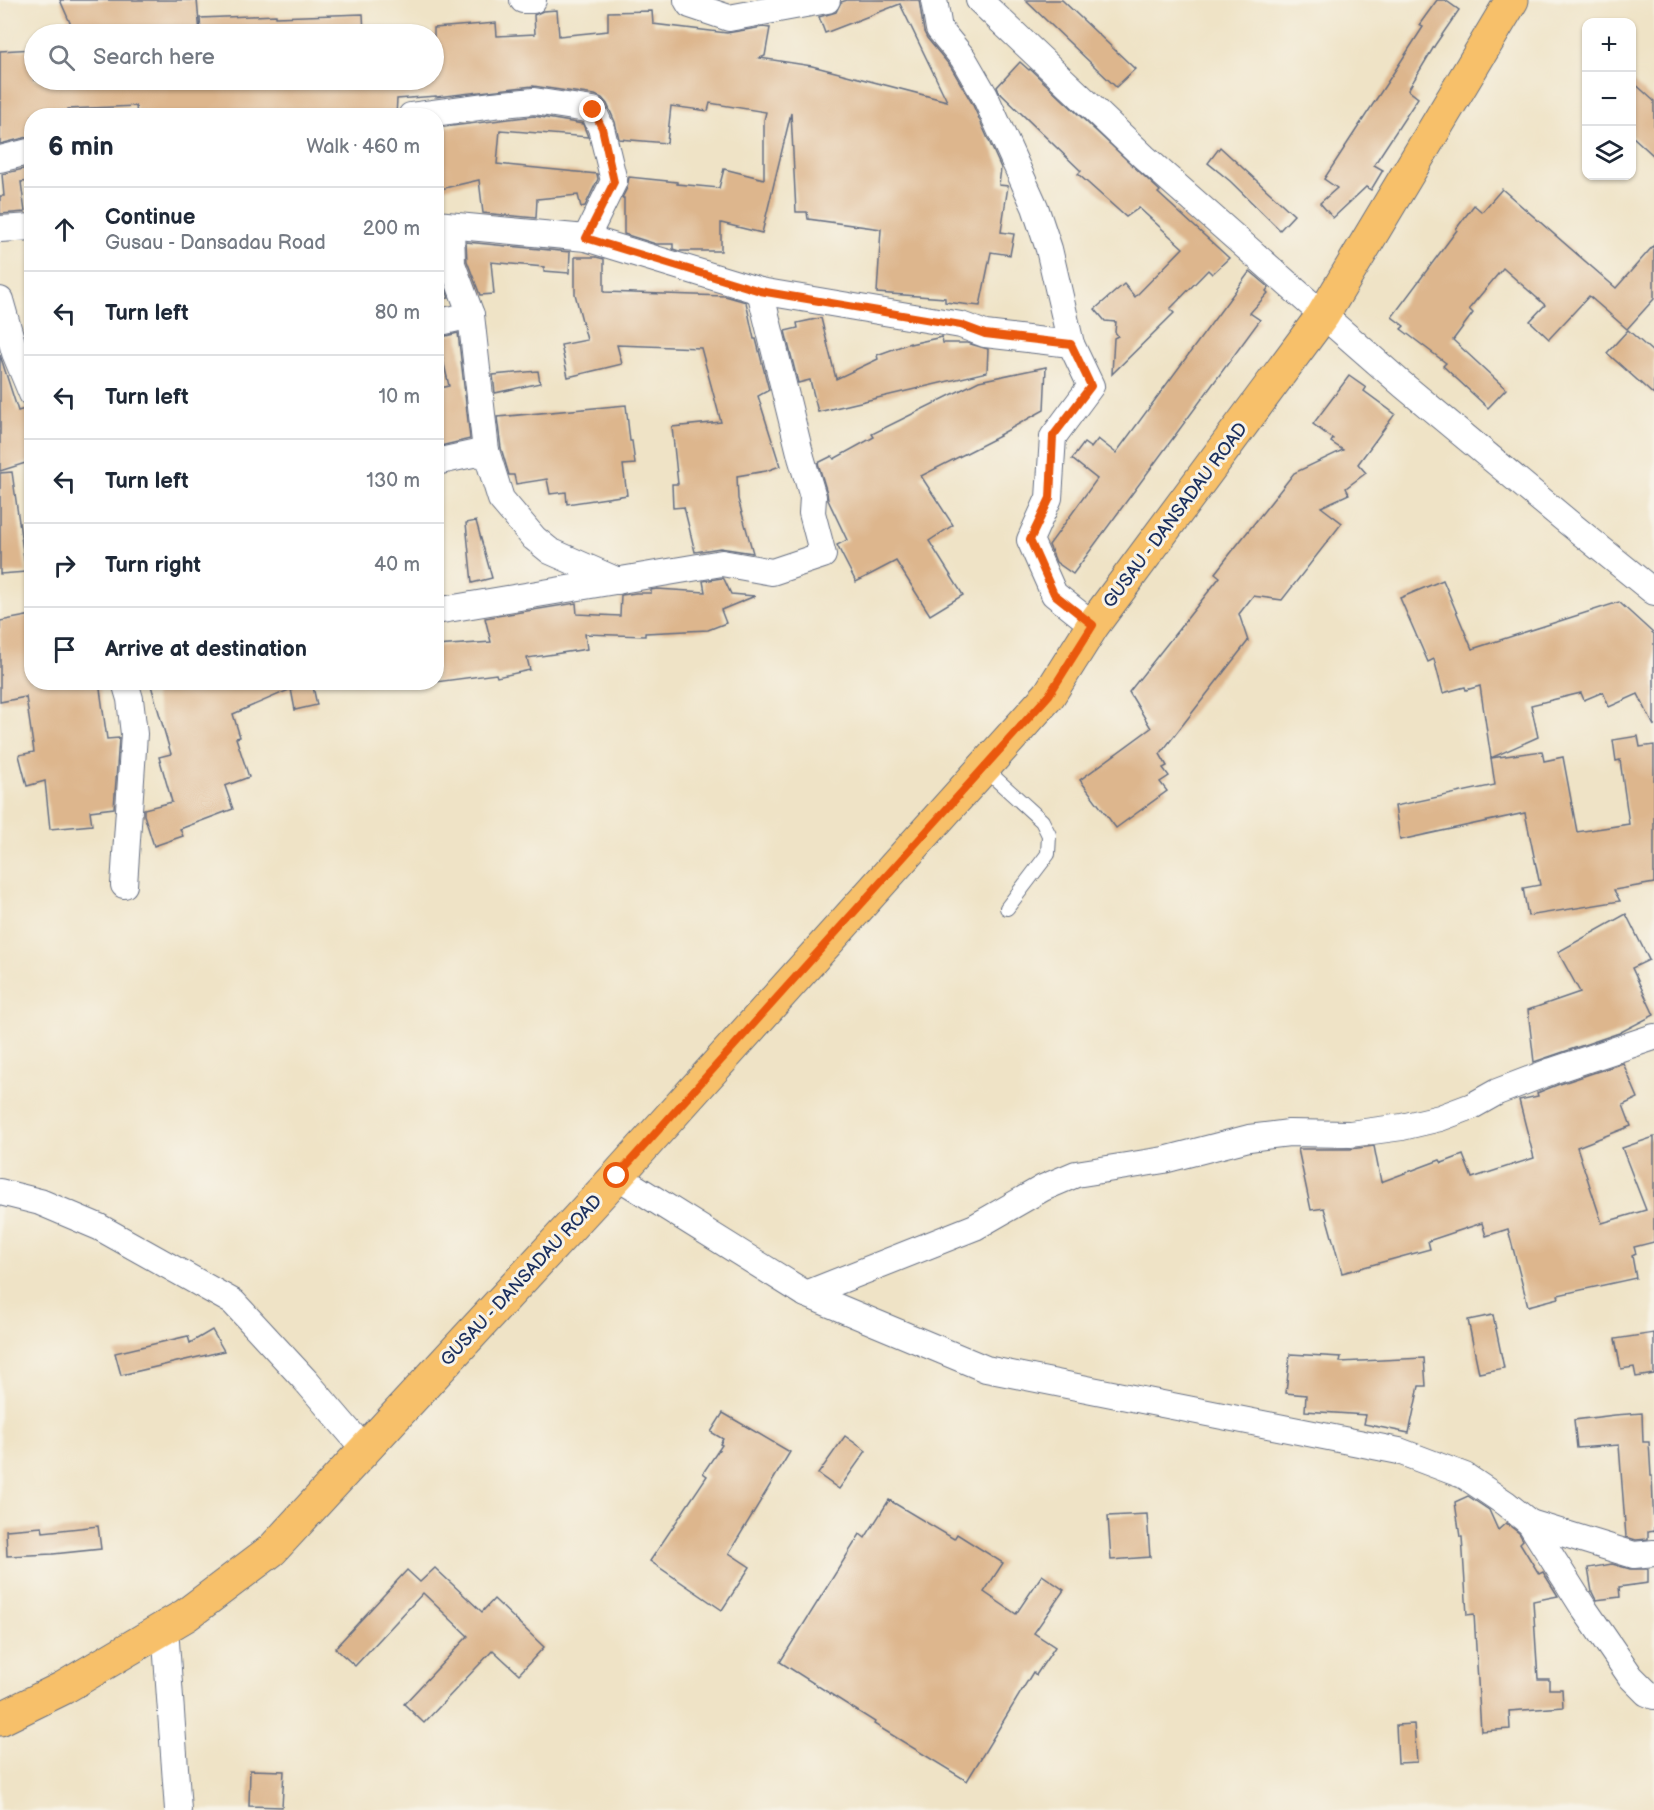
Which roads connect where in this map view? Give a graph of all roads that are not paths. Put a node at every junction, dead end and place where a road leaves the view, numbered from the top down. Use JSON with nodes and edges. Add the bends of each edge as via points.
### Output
{"nodes":[{"id":1,"x":523,"y":0,"type":"edge"},
{"id":2,"x":533,"y":0,"type":"edge"},
{"id":3,"x":687,"y":0,"type":"edge"},
{"id":4,"x":827,"y":0,"type":"edge"},
{"id":5,"x":934,"y":0,"type":"edge"},
{"id":6,"x":979,"y":0,"type":"edge"},
{"id":7,"x":1512,"y":0,"type":"edge"},
{"id":8,"x":444,"y":112,"type":"edge"},
{"id":9,"x":24,"y":153,"type":"edge"},
{"id":10,"x":0,"y":159,"type":"edge"},
{"id":11,"x":444,"y":225,"type":"edge"},
{"id":12,"x":24,"y":228,"type":"edge"},
{"id":13,"x":0,"y":229,"type":"edge"},
{"id":14,"x":586,"y":238,"type":"junction"},
{"id":15,"x":760,"y":291,"type":"junction"},
{"id":16,"x":0,"y":300,"type":"edge"},
{"id":17,"x":471,"y":315,"type":"junction"},
{"id":18,"x":1323,"y":315,"type":"junction"},
{"id":19,"x":444,"y":321,"type":"edge"},
{"id":20,"x":1071,"y":344,"type":"junction"},
{"id":21,"x":24,"y":375,"type":"edge"},
{"id":22,"x":486,"y":451,"type":"junction"},
{"id":23,"x":444,"y":460,"type":"edge"},
{"id":24,"x":618,"y":581,"type":"junction"},
{"id":25,"x":1654,"y":592,"type":"edge"},
{"id":26,"x":444,"y":610,"type":"edge"},
{"id":27,"x":1093,"y":625,"type":"junction"},
{"id":28,"x":129,"y":690,"type":"edge"},
{"id":29,"x":984,"y":768,"type":"junction"},
{"id":30,"x":124,"y":885,"type":"dead end"},
{"id":31,"x":1007,"y":908,"type":"dead end"},
{"id":32,"x":1654,"y":1037,"type":"edge"},
{"id":33,"x":617,"y":1176,"type":"junction"},
{"id":34,"x":0,"y":1191,"type":"edge"},
{"id":35,"x":806,"y":1294,"type":"junction"},
{"id":36,"x":365,"y":1450,"type":"junction"},
{"id":37,"x":1530,"y":1523,"type":"junction"},
{"id":38,"x":1654,"y":1553,"type":"edge"},
{"id":39,"x":165,"y":1628,"type":"junction"},
{"id":40,"x":1654,"y":1696,"type":"edge"},
{"id":41,"x":0,"y":1719,"type":"edge"},
{"id":42,"x":178,"y":1810,"type":"edge"}],
"edges":[{"from":1,"to":2,"type":"street"},
{"from":3,"to":4,"type":"street","via":[[690,5],[729,18]]},
{"from":5,"to":20,"type":"street","via":[[939,29],[963,58],[985,96],[1035,207],[1050,249]]},
{"from":6,"to":18,"type":"street","via":[[1144,157]]},
{"from":7,"to":18,"type":"main road","name":"GUSAU - DANSADAU ROAD"},
{"from":8,"to":14,"type":"street","via":[[534,101],[593,110],[602,128],[614,182]]},
{"from":9,"to":10,"type":"street"},
{"from":11,"to":14,"type":"street"},
{"from":11,"to":17,"type":"street","via":[[452,264]]},
{"from":12,"to":13,"type":"street"},
{"from":14,"to":15,"type":"street"},
{"from":15,"to":20,"type":"street","via":[[961,325],[985,334]]},
{"from":15,"to":24,"type":"street","via":[[824,555],[772,572],[722,563]]},
{"from":16,"to":21,"type":"street"},
{"from":17,"to":19,"type":"street"},
{"from":17,"to":22,"type":"street"},
{"from":18,"to":25,"type":"street"},
{"from":18,"to":27,"type":"main road","name":"GUSAU - DANSADAU ROAD"},
{"from":20,"to":27,"type":"street","via":[[1091,386],[1053,436],[1050,498],[1030,540],[1054,594]]},
{"from":22,"to":23,"type":"street"},
{"from":22,"to":24,"type":"street","via":[[501,500],[534,537],[550,551]]},
{"from":24,"to":26,"type":"street"},
{"from":27,"to":29,"type":"main road","name":"GUSAU - DANSADAU ROAD","via":[[1049,695]]},
{"from":28,"to":30,"type":"street","via":[[134,734]]},
{"from":29,"to":31,"type":"lane","via":[[1042,821],[1049,835],[1048,854]]},
{"from":29,"to":33,"type":"main road","name":"GUSAU - DANSADAU ROAD"},
{"from":32,"to":35,"type":"street","via":[[1552,1071],[1440,1118],[1350,1134],[1289,1133],[1249,1138],[1164,1160],[1076,1174],[975,1227]]},
{"from":33,"to":35,"type":"street"},
{"from":33,"to":36,"type":"main road","name":"GUSAU - DANSADAU ROAD"},
{"from":34,"to":36,"type":"street","via":[[40,1202],[99,1227],[233,1302]]},
{"from":35,"to":37,"type":"street","via":[[986,1369],[1399,1451],[1465,1476]]},
{"from":36,"to":39,"type":"main road","name":"GUSAU - DANSADAU ROAD","via":[[272,1550]]},
{"from":37,"to":38,"type":"street","via":[[1634,1555]]},
{"from":37,"to":40,"type":"street","via":[[1631,1677]]},
{"from":39,"to":41,"type":"main road","name":"GUSAU - DANSADAU ROAD","via":[[63,1688]]},
{"from":39,"to":42,"type":"street"}]}
